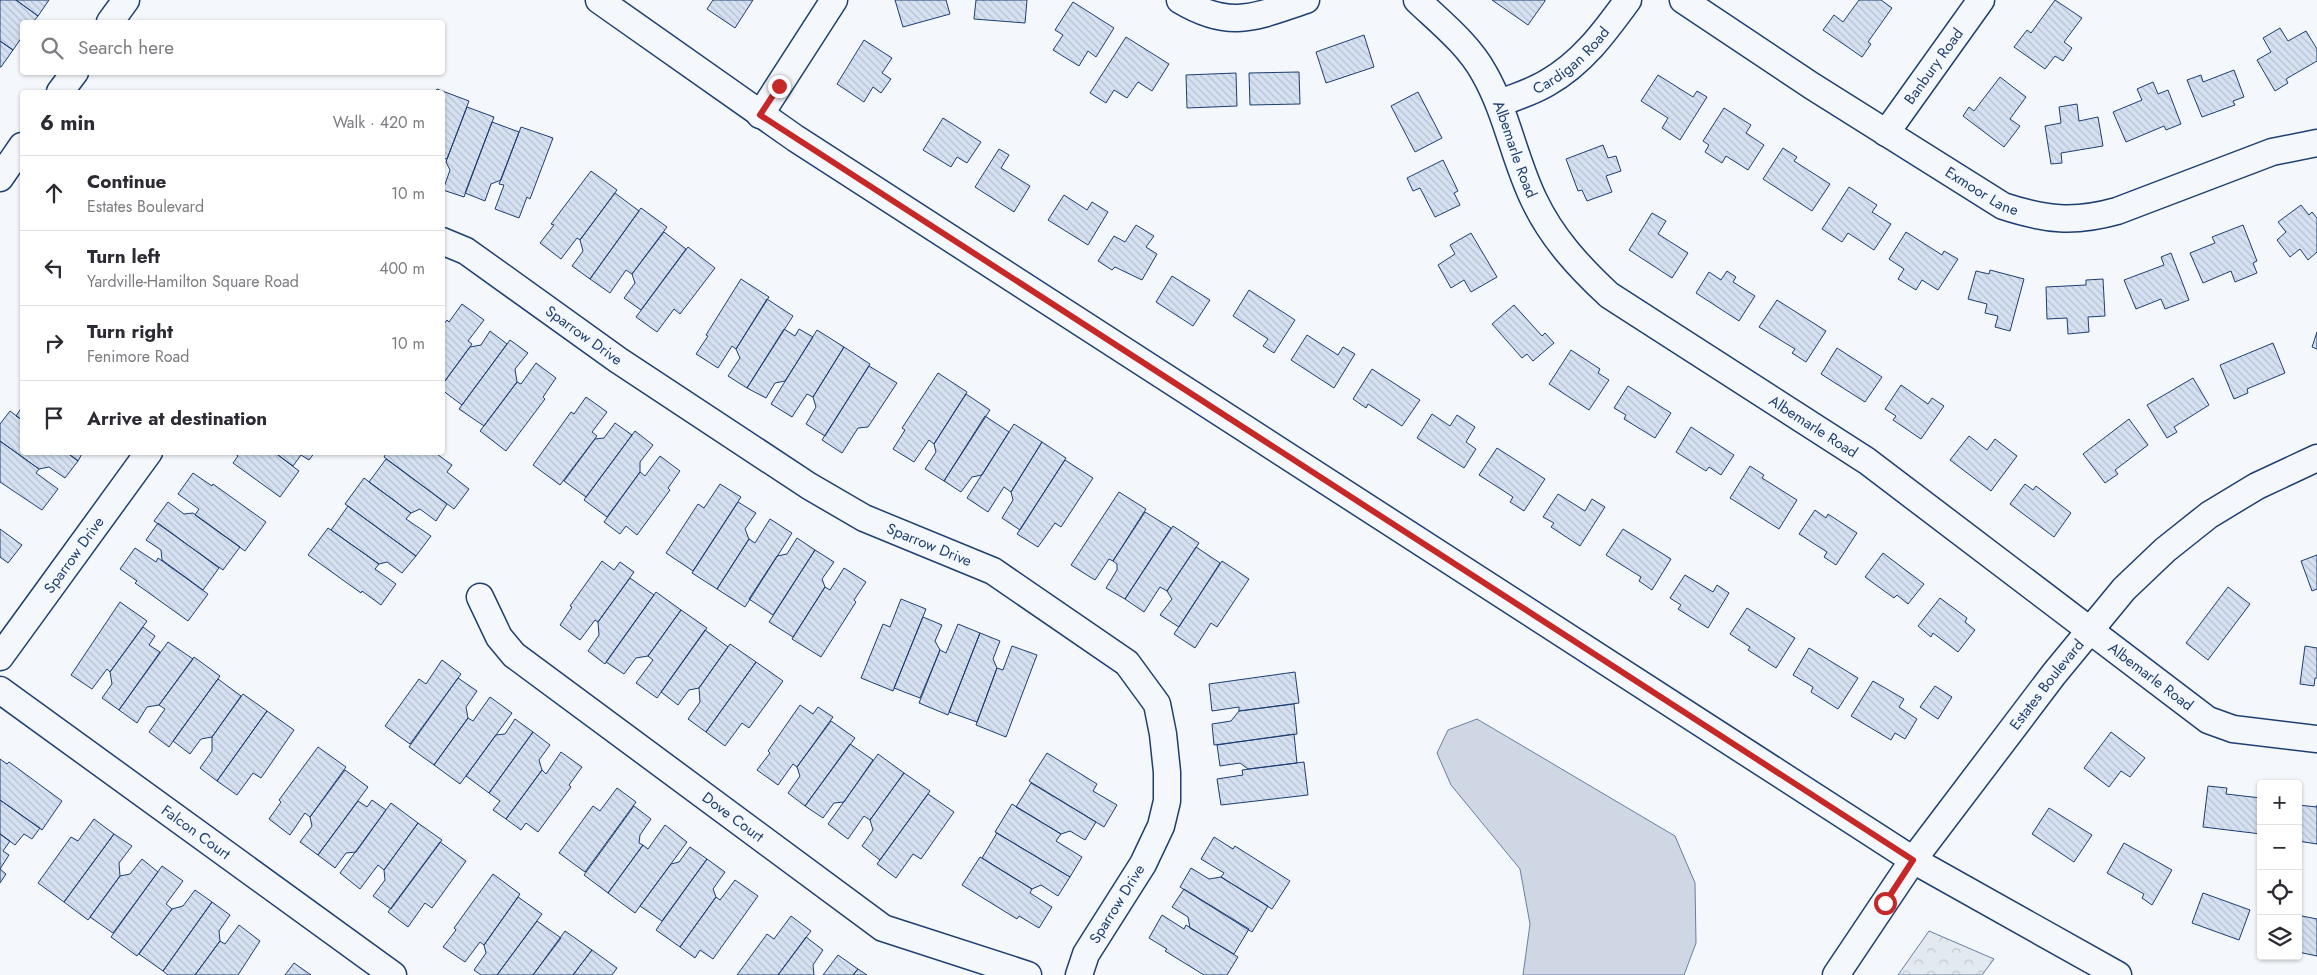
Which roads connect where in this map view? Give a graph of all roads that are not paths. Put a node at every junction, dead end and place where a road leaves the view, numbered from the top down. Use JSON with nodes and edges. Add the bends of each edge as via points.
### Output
{"nodes":[{"id":1,"x":126,"y":0,"type":"edge"},
{"id":2,"x":599,"y":0,"type":"edge"},
{"id":3,"x":834,"y":0,"type":"edge"},
{"id":4,"x":1180,"y":0,"type":"edge"},
{"id":5,"x":1306,"y":0,"type":"edge"},
{"id":6,"x":1417,"y":0,"type":"edge"},
{"id":7,"x":1628,"y":0,"type":"edge"},
{"id":8,"x":1683,"y":0,"type":"edge"},
{"id":9,"x":1981,"y":0,"type":"edge"},
{"id":10,"x":111,"y":20,"type":"edge"},
{"id":11,"x":72,"y":75,"type":"edge"},
{"id":12,"x":61,"y":90,"type":"edge"},
{"id":13,"x":1500,"y":103,"type":"junction"},
{"id":14,"x":760,"y":115,"type":"junction"},
{"id":15,"x":1886,"y":133,"type":"junction"},
{"id":16,"x":2317,"y":143,"type":"edge"},
{"id":17,"x":20,"y":149,"type":"edge"},
{"id":18,"x":0,"y":178,"type":"edge"},
{"id":19,"x":445,"y":242,"type":"edge"},
{"id":20,"x":147,"y":455,"type":"edge"},
{"id":21,"x":2317,"y":458,"type":"edge"},
{"id":22,"x":480,"y":597,"type":"dead end"},
{"id":23,"x":2088,"y":631,"type":"junction"},
{"id":24,"x":0,"y":657,"type":"edge"},
{"id":25,"x":0,"y":690,"type":"edge"},
{"id":26,"x":2317,"y":739,"type":"edge"},
{"id":27,"x":1913,"y":860,"type":"junction"},
{"id":28,"x":2104,"y":972,"type":"edge"},
{"id":29,"x":393,"y":975,"type":"edge"},
{"id":30,"x":1028,"y":975,"type":"edge"},
{"id":31,"x":1078,"y":975,"type":"edge"},
{"id":32,"x":1836,"y":975,"type":"edge"}],
"edges":[{"from":1,"to":10,"type":"street"},
{"from":2,"to":14,"type":"street"},
{"from":3,"to":14,"type":"street"},
{"from":4,"to":5,"type":"street","via":[[1206,14],[1229,19],[1252,18]]},
{"from":6,"to":13,"type":"street","name":"Albemarle Road","via":[[1463,44],[1483,71]]},
{"from":7,"to":13,"type":"street","name":"Cardigan Road","via":[[1596,44],[1574,65],[1546,84]]},
{"from":8,"to":15,"type":"street","name":"Exmoor Lane"},
{"from":9,"to":15,"type":"street","name":"Banbury Road"},
{"from":11,"to":12,"type":"street"},
{"from":13,"to":23,"type":"street","name":"Albemarle Road","via":[[1534,200],[1554,236],[1579,268],[1609,295],[1867,461]]},
{"from":14,"to":27,"type":"street"},
{"from":15,"to":16,"type":"street","name":"Exmoor Lane","via":[[2003,206],[2033,216],[2063,220],[2094,218],[2272,152]]},
{"from":17,"to":18,"type":"street"},
{"from":19,"to":31,"type":"street","name":"Sparrow Drive","via":[[466,251],[618,360],[809,486],[864,518],[993,571],[1127,663],[1157,704],[1164,744],[1167,801],[1161,826],[1143,864],[1086,954]]},
{"from":20,"to":24,"type":"street","name":"Sparrow Drive"},
{"from":21,"to":23,"type":"street","name":"Estates Boulevard","via":[[2257,486],[2209,515],[2124,589]]},
{"from":22,"to":30,"type":"street","name":"Dove Court","via":[[498,637],[514,655],[883,928]]},
{"from":23,"to":26,"type":"street","name":"Albemarle Road","via":[[2208,720],[2233,729]]},
{"from":23,"to":27,"type":"street","name":"Estates Boulevard"},
{"from":25,"to":29,"type":"street","name":"Falcon Court"},
{"from":27,"to":28,"type":"street"},
{"from":27,"to":32,"type":"street","name":"Estates Boulevard"}]}
